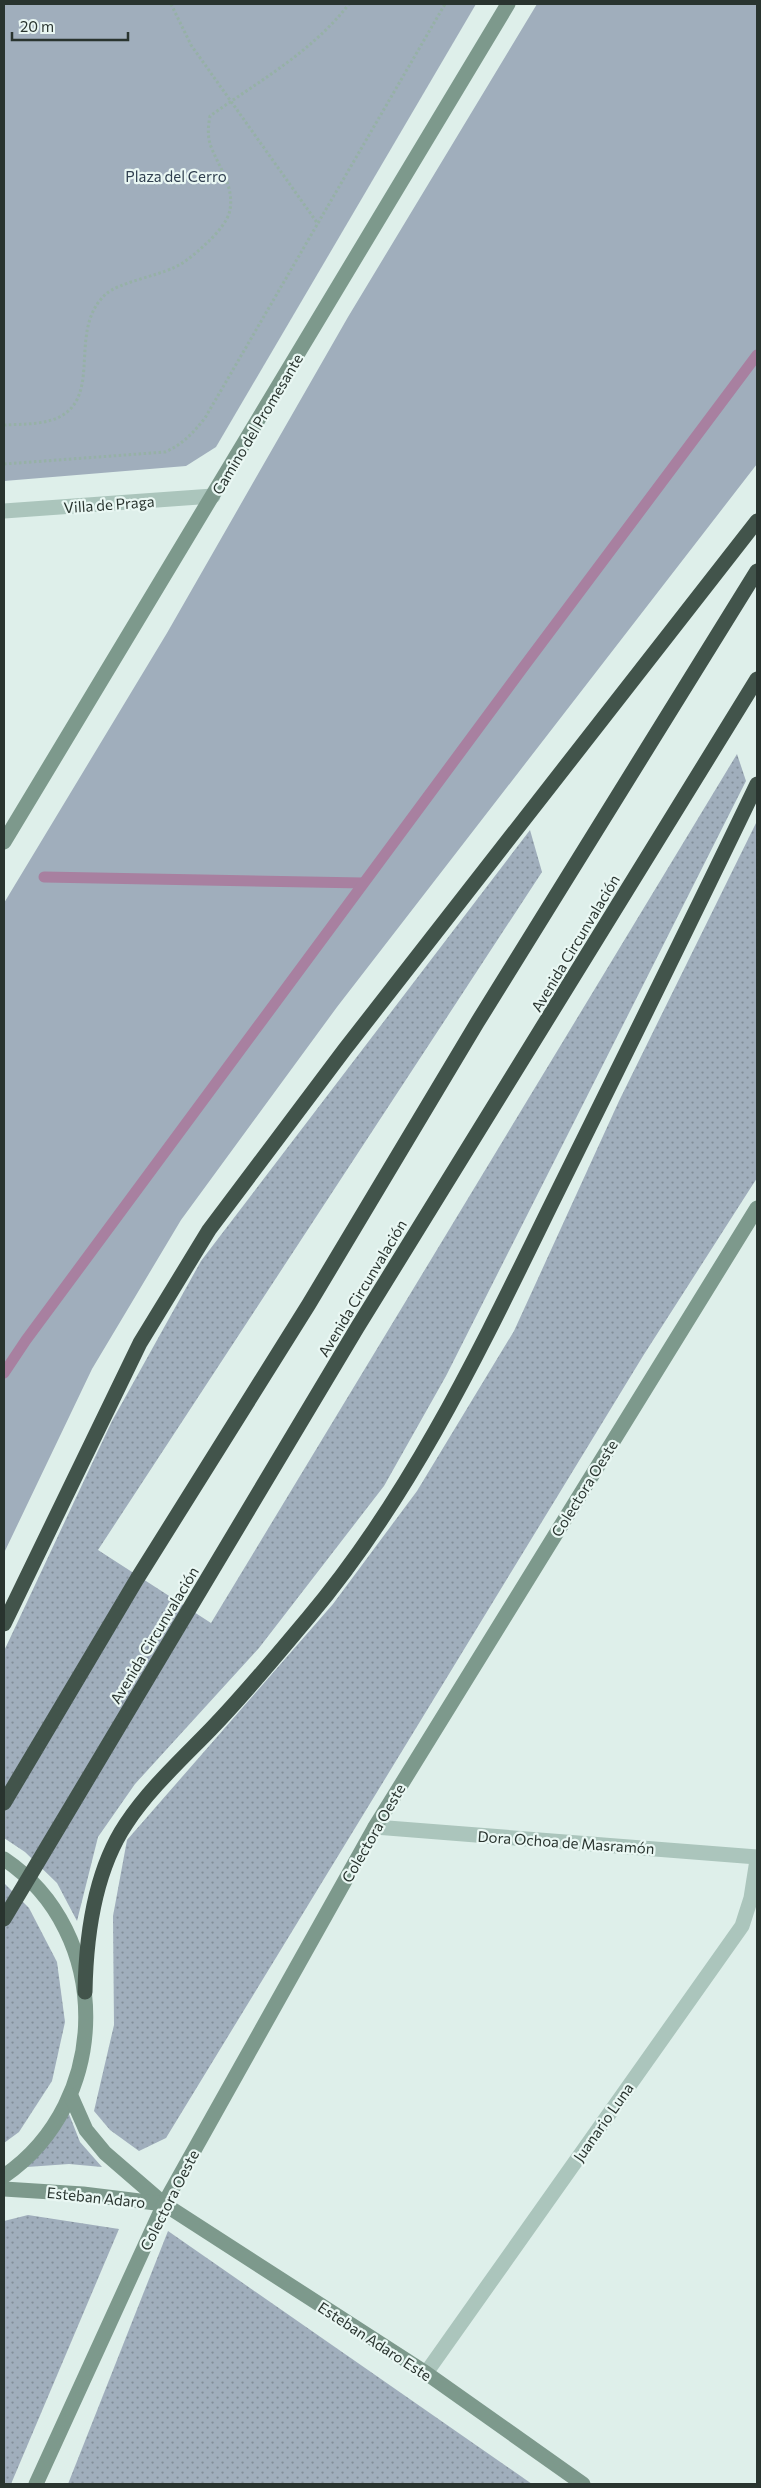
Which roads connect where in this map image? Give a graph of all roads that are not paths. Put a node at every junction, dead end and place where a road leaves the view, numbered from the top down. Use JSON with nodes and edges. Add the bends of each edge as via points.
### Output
{"nodes":[{"id":1,"x":508,"y":4,"type":"edge"},
{"id":2,"x":213,"y":496,"type":"junction"},
{"id":3,"x":4,"y":511,"type":"edge"},
{"id":4,"x":757,"y":521,"type":"edge"},
{"id":5,"x":757,"y":571,"type":"edge"},
{"id":6,"x":757,"y":679,"type":"edge"},
{"id":7,"x":757,"y":784,"type":"edge"},
{"id":8,"x":4,"y":842,"type":"edge"},
{"id":9,"x":757,"y":1208,"type":"edge"},
{"id":10,"x":4,"y":1624,"type":"edge"},
{"id":11,"x":4,"y":1803,"type":"edge"},
{"id":12,"x":375,"y":1827,"type":"junction"},
{"id":13,"x":757,"y":1858,"type":"edge"},
{"id":14,"x":4,"y":1859,"type":"edge"},
{"id":15,"x":4,"y":1919,"type":"edge"},
{"id":16,"x":86,"y":1992,"type":"junction"},
{"id":17,"x":71,"y":2096,"type":"junction"},
{"id":18,"x":4,"y":2176,"type":"edge"},
{"id":19,"x":4,"y":2189,"type":"edge"},
{"id":20,"x":164,"y":2204,"type":"junction"},
{"id":21,"x":426,"y":2373,"type":"junction"},
{"id":22,"x":36,"y":2484,"type":"edge"},
{"id":23,"x":583,"y":2484,"type":"edge"}],
"edges":[{"from":1,"to":2,"type":"street","name":"Camino del Promesante"},
{"from":2,"to":3,"type":"street","name":"Villa de Praga"},
{"from":2,"to":8,"type":"street","name":"Camino del Promesante"},
{"from":4,"to":10,"type":"highway","via":[[344,1049],[209,1230],[140,1343]]},
{"from":5,"to":11,"type":"highway","via":[[477,1023],[309,1304],[136,1579]]},
{"from":6,"to":15,"type":"highway","name":"Avenida Circunvalación","via":[[358,1328]]},
{"from":7,"to":16,"type":"highway","via":[[462,1387],[386,1512],[319,1606],[126,1824],[105,1866],[92,1913],[86,1951]]},
{"from":9,"to":12,"type":"street","name":"Colectora Oeste"},
{"from":12,"to":13,"type":"street","name":"Dora Ochoa de Masramón"},
{"from":12,"to":20,"type":"street","name":"Colectora Oeste"},
{"from":13,"to":21,"type":"street","name":"Juanario Luna","via":[[751,1898],[742,1926]]},
{"from":14,"to":16,"type":"street","via":[[18,1868],[50,1904],[73,1946]]},
{"from":16,"to":17,"type":"street","via":[[87,2028],[82,2063]]},
{"from":17,"to":18,"type":"street","via":[[49,2134],[20,2165]]},
{"from":17,"to":20,"type":"street","name":"Esteban Adaro","via":[[86,2130],[105,2153]]},
{"from":19,"to":20,"type":"street","name":"Esteban Adaro"},
{"from":20,"to":21,"type":"street","name":"Esteban Adaro Este"},
{"from":20,"to":22,"type":"street","name":"Colectora Oeste"},
{"from":21,"to":23,"type":"street","name":"Esteban Adaro Este"}]}
